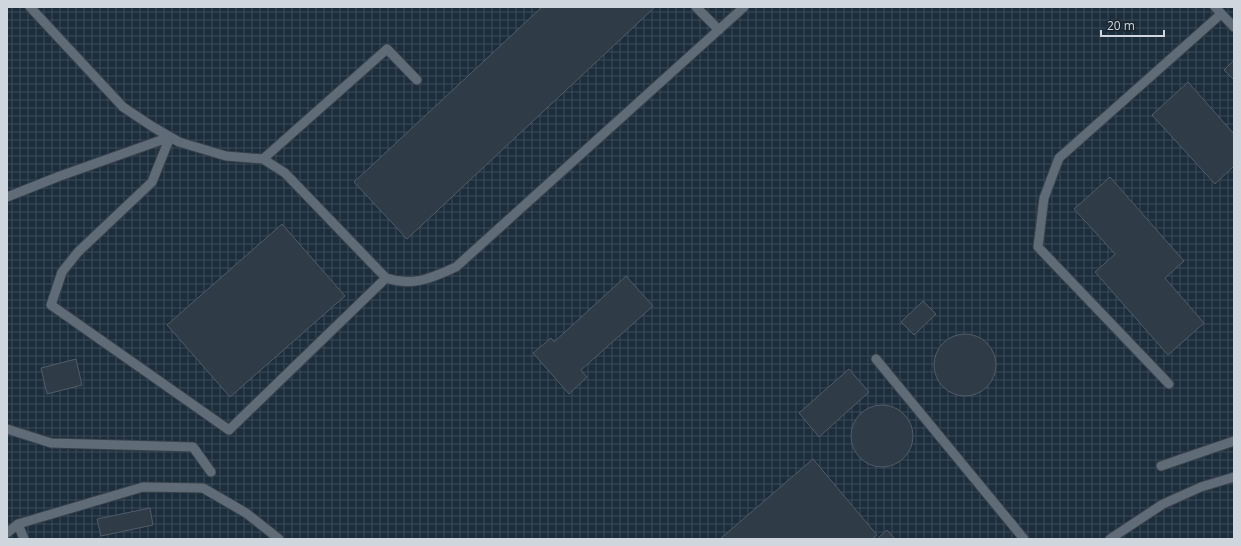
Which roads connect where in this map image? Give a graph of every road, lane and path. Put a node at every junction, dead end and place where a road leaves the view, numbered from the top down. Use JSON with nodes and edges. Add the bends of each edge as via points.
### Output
{"nodes":[{"id":1,"x":30,"y":7,"type":"edge"},
{"id":2,"x":696,"y":7,"type":"edge"},
{"id":3,"x":744,"y":7,"type":"edge"},
{"id":4,"x":1218,"y":10,"type":"edge"},
{"id":5,"x":1234,"y":27,"type":"edge"},
{"id":6,"x":719,"y":30,"type":"junction"},
{"id":7,"x":417,"y":80,"type":"dead end"},
{"id":8,"x":170,"y":137,"type":"junction"},
{"id":9,"x":262,"y":159,"type":"junction"},
{"id":10,"x":7,"y":197,"type":"edge"},
{"id":11,"x":386,"y":278,"type":"junction"},
{"id":12,"x":876,"y":359,"type":"dead end"},
{"id":13,"x":1169,"y":384,"type":"dead end"},
{"id":14,"x":7,"y":429,"type":"edge"},
{"id":15,"x":1234,"y":441,"type":"edge"},
{"id":16,"x":1161,"y":466,"type":"dead end"},
{"id":17,"x":211,"y":472,"type":"dead end"},
{"id":18,"x":1234,"y":477,"type":"edge"},
{"id":19,"x":18,"y":524,"type":"junction"},
{"id":20,"x":7,"y":533,"type":"edge"},
{"id":21,"x":24,"y":539,"type":"edge"},
{"id":22,"x":279,"y":539,"type":"edge"},
{"id":23,"x":1024,"y":539,"type":"edge"},
{"id":24,"x":1110,"y":539,"type":"edge"}],
"edges":[{"from":1,"to":8,"type":"lane","via":[[123,106]]},
{"from":2,"to":6,"type":"lane"},
{"from":3,"to":6,"type":"lane"},
{"from":4,"to":5,"type":"lane"},
{"from":4,"to":13,"type":"lane","via":[[1060,158],[1044,198],[1038,247]]},
{"from":6,"to":11,"type":"lane","via":[[456,267],[423,281],[398,281]]},
{"from":7,"to":9,"type":"lane","via":[[387,49]]},
{"from":8,"to":9,"type":"lane","via":[[226,156]]},
{"from":8,"to":10,"type":"lane"},
{"from":8,"to":11,"type":"lane","via":[[152,182],[78,252],[62,272],[51,305],[229,430]]},
{"from":9,"to":11,"type":"lane","via":[[285,173]]},
{"from":12,"to":23,"type":"lane"},
{"from":14,"to":17,"type":"lane","via":[[51,443],[193,447]]},
{"from":15,"to":16,"type":"lane"},
{"from":18,"to":24,"type":"lane","via":[[1202,487],[1163,504]]},
{"from":19,"to":20,"type":"lane"},
{"from":19,"to":21,"type":"lane"},
{"from":19,"to":22,"type":"lane","via":[[143,487],[203,488],[246,512]]}]}
